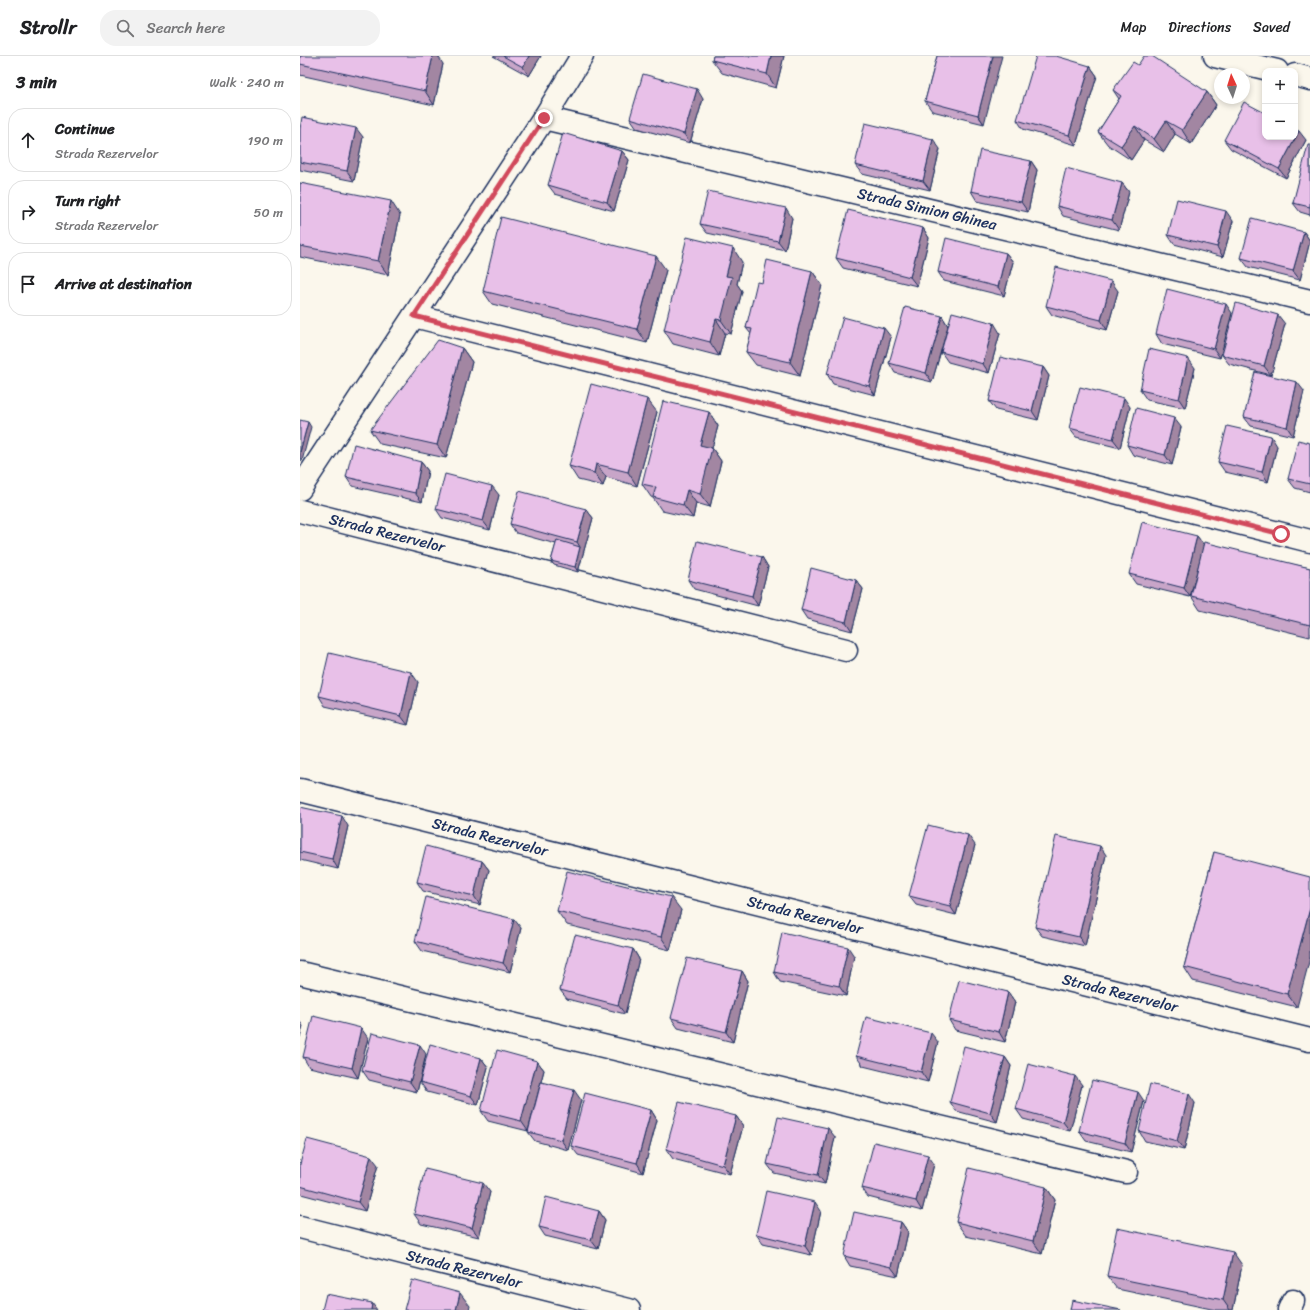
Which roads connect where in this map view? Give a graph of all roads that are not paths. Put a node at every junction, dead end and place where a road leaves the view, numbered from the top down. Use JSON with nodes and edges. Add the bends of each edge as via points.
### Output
{"nodes":[{"id":1,"x":582,"y":56,"type":"edge"},
{"id":2,"x":1215,"y":56,"type":"edge"},
{"id":3,"x":1265,"y":68,"type":"edge"},
{"id":4,"x":1298,"y":76,"type":"edge"},
{"id":5,"x":1310,"y":79,"type":"edge"},
{"id":6,"x":544,"y":118,"type":"junction"},
{"id":7,"x":1310,"y":301,"type":"edge"},
{"id":8,"x":414,"y":316,"type":"junction"},
{"id":9,"x":300,"y":489,"type":"edge"},
{"id":10,"x":300,"y":511,"type":"edge"},
{"id":11,"x":1310,"y":541,"type":"edge"},
{"id":12,"x":846,"y":650,"type":"dead end"},
{"id":13,"x":300,"y":790,"type":"edge"},
{"id":14,"x":300,"y":973,"type":"edge"},
{"id":15,"x":1310,"y":1040,"type":"edge"},
{"id":16,"x":1126,"y":1172,"type":"dead end"},
{"id":17,"x":300,"y":1227,"type":"edge"},
{"id":18,"x":629,"y":1310,"type":"edge"}],
"edges":[{"from":1,"to":6,"type":"street"},
{"from":2,"to":3,"type":"street"},
{"from":4,"to":5,"type":"street"},
{"from":6,"to":7,"type":"street","name":"Strada Simion Ghinea"},
{"from":6,"to":8,"type":"street"},
{"from":8,"to":9,"type":"street"},
{"from":8,"to":11,"type":"street"},
{"from":10,"to":12,"type":"street","name":"Strada Rezervelor"},
{"from":13,"to":15,"type":"street","name":"Strada Rezervelor"},
{"from":14,"to":16,"type":"street"},
{"from":17,"to":18,"type":"street","name":"Strada Rezervelor"}]}
